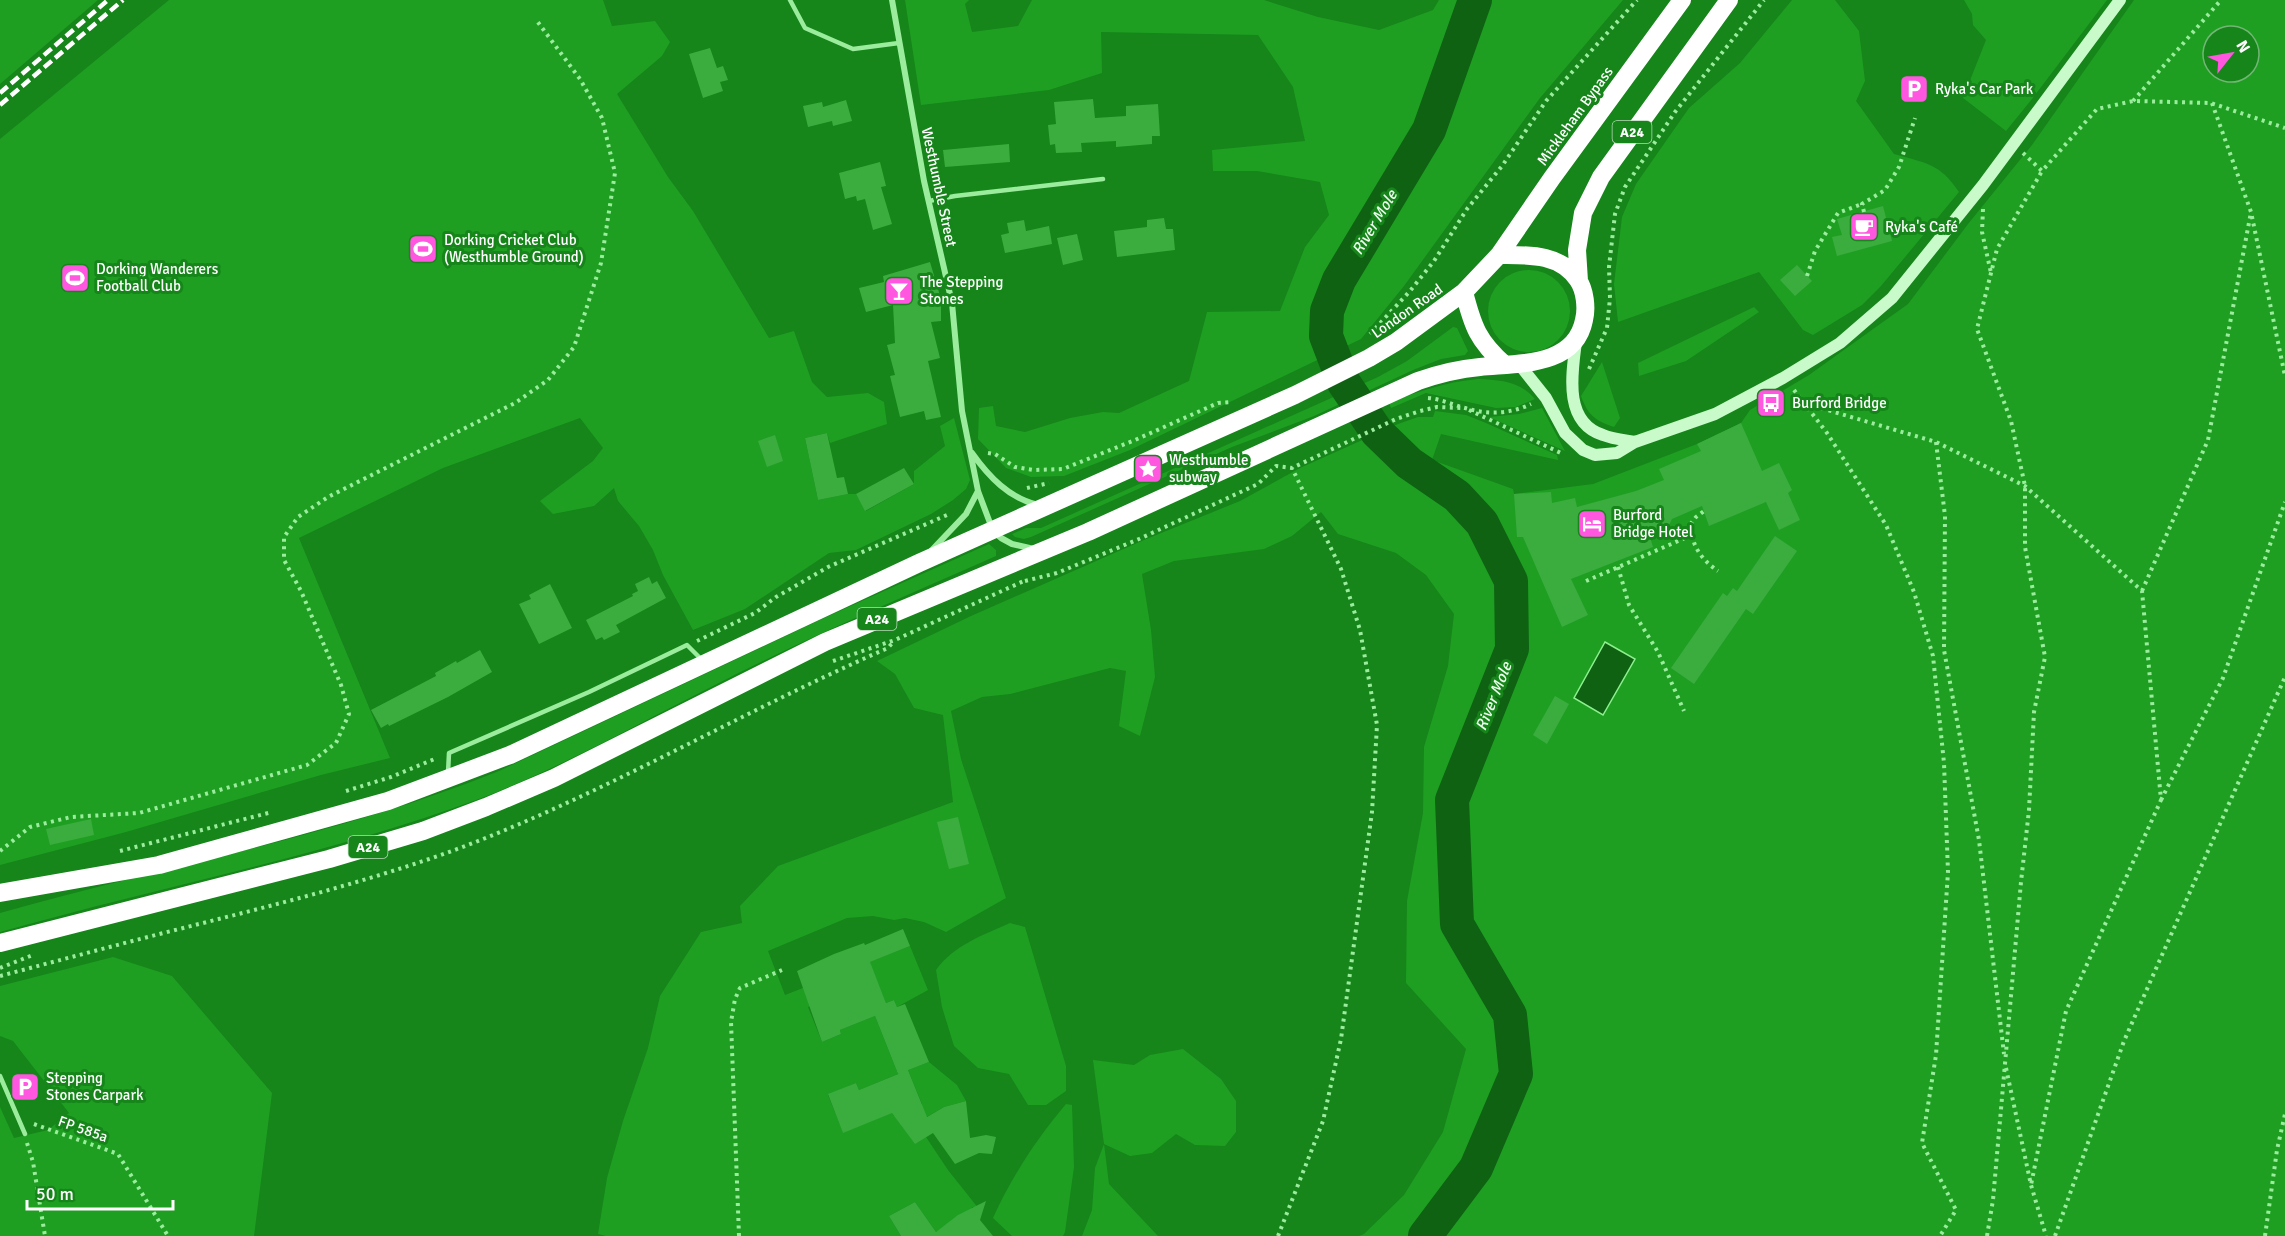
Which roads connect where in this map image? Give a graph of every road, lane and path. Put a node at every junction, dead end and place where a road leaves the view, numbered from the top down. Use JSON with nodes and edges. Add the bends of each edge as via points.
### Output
{"nodes":[{"id":1,"x":790,"y":0,"type":"edge"},
{"id":2,"x":892,"y":0,"type":"edge"},
{"id":3,"x":1637,"y":0,"type":"edge"},
{"id":4,"x":1682,"y":0,"type":"edge"},
{"id":5,"x":1730,"y":0,"type":"edge"},
{"id":6,"x":1764,"y":0,"type":"edge"},
{"id":7,"x":2120,"y":0,"type":"edge"},
{"id":8,"x":2221,"y":0,"type":"edge"},
{"id":9,"x":537,"y":21,"type":"dead end"},
{"id":10,"x":899,"y":43,"type":"junction"},
{"id":11,"x":2133,"y":101,"type":"junction"},
{"id":12,"x":2211,"y":102,"type":"junction"},
{"id":13,"x":1915,"y":118,"type":"dead end"},
{"id":14,"x":2285,"y":128,"type":"edge"},
{"id":15,"x":2034,"y":163,"type":"dead end"},
{"id":16,"x":2042,"y":171,"type":"junction"},
{"id":17,"x":1103,"y":179,"type":"dead end"},
{"id":18,"x":929,"y":201,"type":"junction"},
{"id":19,"x":1862,"y":204,"type":"junction"},
{"id":20,"x":1983,"y":209,"type":"dead end"},
{"id":21,"x":1864,"y":212,"type":"dead end"},
{"id":22,"x":2251,"y":212,"type":"junction"},
{"id":23,"x":1499,"y":255,"type":"junction"},
{"id":24,"x":1991,"y":274,"type":"junction"},
{"id":25,"x":1808,"y":276,"type":"dead end"},
{"id":26,"x":1579,"y":281,"type":"junction"},
{"id":27,"x":1464,"y":292,"type":"junction"},
{"id":28,"x":1576,"y":342,"type":"junction"},
{"id":29,"x":1366,"y":350,"type":"junction"},
{"id":30,"x":1512,"y":365,"type":"junction"},
{"id":31,"x":2285,"y":376,"type":"edge"},
{"id":32,"x":1571,"y":387,"type":"junction"},
{"id":33,"x":1546,"y":398,"type":"junction"},
{"id":34,"x":1419,"y":399,"type":"dead end"},
{"id":35,"x":1242,"y":401,"type":"dead end"},
{"id":36,"x":1466,"y":408,"type":"junction"},
{"id":37,"x":1635,"y":442,"type":"junction"},
{"id":38,"x":1936,"y":442,"type":"junction"},
{"id":39,"x":970,"y":450,"type":"junction"},
{"id":40,"x":1567,"y":458,"type":"dead end"},
{"id":41,"x":1292,"y":468,"type":"junction"},
{"id":42,"x":2025,"y":486,"type":"junction"},
{"id":43,"x":978,"y":491,"type":"junction"},
{"id":44,"x":2285,"y":502,"type":"edge"},
{"id":45,"x":973,"y":503,"type":"junction"},
{"id":46,"x":1045,"y":507,"type":"junction"},
{"id":47,"x":1704,"y":511,"type":"dead end"},
{"id":48,"x":993,"y":531,"type":"junction"},
{"id":49,"x":1692,"y":535,"type":"junction"},
{"id":50,"x":1041,"y":551,"type":"junction"},
{"id":51,"x":919,"y":563,"type":"junction"},
{"id":52,"x":1618,"y":567,"type":"junction"},
{"id":53,"x":1718,"y":571,"type":"dead end"},
{"id":54,"x":1025,"y":580,"type":"dead end"},
{"id":55,"x":1586,"y":580,"type":"dead end"},
{"id":56,"x":2142,"y":591,"type":"junction"},
{"id":57,"x":687,"y":645,"type":"junction"},
{"id":58,"x":705,"y":663,"type":"junction"},
{"id":59,"x":2285,"y":677,"type":"edge"},
{"id":60,"x":1684,"y":711,"type":"dead end"},
{"id":61,"x":449,"y":753,"type":"junction"},
{"id":62,"x":447,"y":780,"type":"junction"},
{"id":63,"x":339,"y":794,"type":"dead end"},
{"id":64,"x":2161,"y":800,"type":"junction"},
{"id":65,"x":276,"y":811,"type":"dead end"},
{"id":66,"x":0,"y":851,"type":"edge"},
{"id":67,"x":110,"y":854,"type":"dead end"},
{"id":68,"x":0,"y":893,"type":"edge"},
{"id":69,"x":0,"y":942,"type":"edge"},
{"id":70,"x":782,"y":970,"type":"dead end"},
{"id":71,"x":2005,"y":1064,"type":"junction"},
{"id":72,"x":0,"y":1076,"type":"edge"},
{"id":73,"x":2285,"y":1114,"type":"edge"},
{"id":74,"x":18,"y":1118,"type":"junction"},
{"id":75,"x":25,"y":1134,"type":"joint"},
{"id":76,"x":2031,"y":1185,"type":"junction"},
{"id":77,"x":45,"y":1236,"type":"edge"},
{"id":78,"x":168,"y":1236,"type":"edge"},
{"id":79,"x":739,"y":1236,"type":"edge"},
{"id":80,"x":1278,"y":1236,"type":"edge"},
{"id":81,"x":1940,"y":1236,"type":"edge"},
{"id":82,"x":1987,"y":1236,"type":"edge"},
{"id":83,"x":2046,"y":1236,"type":"edge"},
{"id":84,"x":2055,"y":1236,"type":"edge"},
{"id":85,"x":2265,"y":1236,"type":"edge"}],
"edges":[{"from":1,"to":10,"type":"lane","via":[[805,28],[854,49]]},
{"from":2,"to":10,"type":"street","name":"Westhumble Street"},
{"from":3,"to":29,"type":"path","via":[[1546,100]]},
{"from":4,"to":23,"type":"highway","name":"Mickleham Bypass","number":"A24"},
{"from":5,"to":26,"type":"highway","number":"A24","via":[[1601,177],[1583,213],[1577,250]]},
{"from":6,"to":32,"type":"path","via":[[1675,112],[1625,187],[1615,214],[1607,328],[1583,382]]},
{"from":7,"to":37,"type":"main road","via":[[1983,185],[1892,298],[1840,343],[1783,378],[1715,414]]},
{"from":8,"to":11,"type":"path"},
{"from":9,"to":66,"type":"path","via":[[580,79],[602,118],[615,173],[601,263],[574,347],[548,380],[515,403],[328,497],[298,517],[284,537],[284,560],[342,685],[349,714],[336,742],[308,765],[139,813],[71,817],[30,827]]},
{"from":10,"to":18,"type":"street","name":"Westhumble Street"},
{"from":11,"to":12,"type":"path"},
{"from":11,"to":16,"type":"path","via":[[2097,109]]},
{"from":12,"to":14,"type":"path"},
{"from":12,"to":22,"type":"path"},
{"from":13,"to":19,"type":"path","via":[[1899,167],[1885,190]]},
{"from":15,"to":16,"type":"path"},
{"from":16,"to":24,"type":"path","via":[[1997,249]]},
{"from":17,"to":18,"type":"lane"},
{"from":18,"to":39,"type":"street","name":"Westhumble Street","via":[[952,303],[962,411]]},
{"from":19,"to":21,"type":"path"},
{"from":19,"to":25,"type":"path","via":[[1838,213],[1815,251]]},
{"from":20,"to":24,"type":"path","via":[[1982,232]]},
{"from":22,"to":31,"type":"path"},
{"from":22,"to":56,"type":"path","via":[[2208,440]]},
{"from":23,"to":26,"type":"highway","via":[[1550,258]]},
{"from":23,"to":27,"type":"highway"},
{"from":24,"to":42,"type":"path","via":[[1977,329],[2011,421]]},
{"from":26,"to":28,"type":"highway","via":[[1586,313]]},
{"from":27,"to":29,"type":"highway","name":"London Road","number":"A24","via":[[1428,320]]},
{"from":27,"to":30,"type":"highway","via":[[1482,341]]},
{"from":28,"to":30,"type":"highway","via":[[1541,361]]},
{"from":28,"to":32,"type":"main road"},
{"from":29,"to":46,"type":"highway","number":"A24","via":[[1295,395]]},
{"from":30,"to":33,"type":"main road"},
{"from":30,"to":50,"type":"highway","number":"A24","via":[[1446,372],[1385,395]]},
{"from":32,"to":37,"type":"main road","via":[[1575,408],[1584,423],[1601,435]]},
{"from":33,"to":36,"type":"path","via":[[1518,410],[1496,413]]},
{"from":33,"to":37,"type":"main road","via":[[1565,433],[1583,450],[1595,455],[1617,453]]},
{"from":34,"to":36,"type":"path","via":[[1431,398]]},
{"from":35,"to":39,"type":"path","via":[[1218,403],[1064,469],[1015,467],[994,454]]},
{"from":36,"to":40,"type":"path"},
{"from":36,"to":41,"type":"path","via":[[1437,407],[1396,419]]},
{"from":38,"to":42,"type":"path"},
{"from":38,"to":71,"type":"path","via":[[1945,516],[1944,650],[1979,840]]},
{"from":38,"to":81,"type":"path","via":[[1807,404],[1886,525],[1914,592],[1933,656],[1944,763],[1948,872],[1936,1055],[1922,1143],[1956,1210]]},
{"from":39,"to":43,"type":"street","name":"Westhumble Street"},
{"from":39,"to":46,"type":"street","name":"Westhumble Street","via":[[986,472],[1010,493]]},
{"from":41,"to":54,"type":"path","via":[[1276,466],[1258,484],[1139,539],[1057,573]]},
{"from":41,"to":80,"type":"path","via":[[1341,569],[1360,630],[1377,725],[1372,812],[1341,1039],[1323,1121]]},
{"from":42,"to":56,"type":"path"},
{"from":42,"to":71,"type":"path","via":[[2025,547],[2045,657],[2034,712],[2029,810]]},
{"from":43,"to":45,"type":"street"},
{"from":43,"to":48,"type":"street","name":"Westhumble Street"},
{"from":44,"to":64,"type":"path","via":[[2223,678]]},
{"from":45,"to":51,"type":"street"},
{"from":45,"to":57,"type":"path","via":[[828,567],[755,613]]},
{"from":46,"to":48,"type":"highway","number":"A24"},
{"from":47,"to":49,"type":"path","via":[[1689,526]]},
{"from":48,"to":50,"type":"street","via":[[1012,544]]},
{"from":48,"to":51,"type":"highway","number":"A24"},
{"from":49,"to":52,"type":"path"},
{"from":49,"to":53,"type":"path","via":[[1699,553]]},
{"from":50,"to":69,"type":"highway","number":"A24","via":[[825,642],[564,774],[423,831],[329,859]]},
{"from":51,"to":58,"type":"highway","number":"A24"},
{"from":52,"to":55,"type":"path"},
{"from":52,"to":60,"type":"path","via":[[1629,605],[1658,652]]},
{"from":56,"to":64,"type":"path"},
{"from":57,"to":58,"type":"lane"},
{"from":57,"to":61,"type":"lane"},
{"from":58,"to":62,"type":"highway","number":"A24","via":[[510,755]]},
{"from":59,"to":84,"type":"path","via":[[2124,1041]]},
{"from":61,"to":62,"type":"lane"},
{"from":61,"to":63,"type":"path"},
{"from":62,"to":68,"type":"highway","number":"A24","via":[[388,801],[159,865]]},
{"from":64,"to":76,"type":"path","via":[[2066,1011]]},
{"from":65,"to":67,"type":"path"},
{"from":70,"to":79,"type":"path","via":[[740,988],[731,1022]]},
{"from":71,"to":76,"type":"path"},
{"from":71,"to":82,"type":"path"},
{"from":72,"to":74,"type":"lane"},
{"from":73,"to":85,"type":"path"},
{"from":74,"to":75,"type":"lane"},
{"from":74,"to":78,"type":"path","name":"FP 585a","via":[[118,1154]]},
{"from":75,"to":77,"type":"path"},
{"from":76,"to":83,"type":"path"}]}
